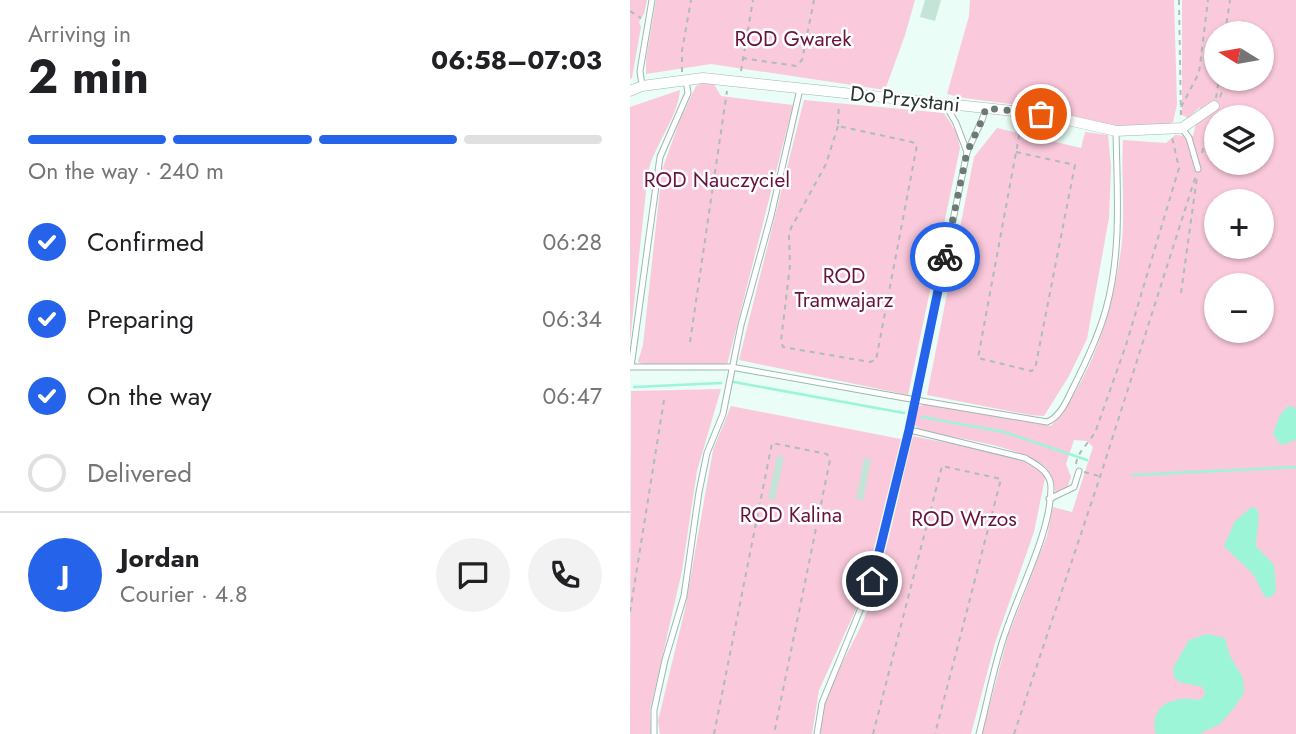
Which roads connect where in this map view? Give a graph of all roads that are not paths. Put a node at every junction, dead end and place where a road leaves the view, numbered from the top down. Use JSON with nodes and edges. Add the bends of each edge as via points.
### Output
{"nodes":[{"id":1,"x":652,"y":0,"type":"edge"},
{"id":2,"x":686,"y":80,"type":"junction"},
{"id":3,"x":642,"y":86,"type":"junction"},
{"id":4,"x":800,"y":89,"type":"junction"},
{"id":5,"x":630,"y":91,"type":"edge"},
{"id":6,"x":944,"y":103,"type":"junction"},
{"id":7,"x":986,"y":108,"type":"junction"},
{"id":8,"x":1204,"y":113,"type":"edge"},
{"id":9,"x":1182,"y":128,"type":"junction"},
{"id":10,"x":1116,"y":131,"type":"junction"},
{"id":11,"x":967,"y":152,"type":"junction"},
{"id":12,"x":1198,"y":169,"type":"road end"},
{"id":13,"x":731,"y":367,"type":"junction"},
{"id":14,"x":630,"y":369,"type":"edge"},
{"id":15,"x":916,"y":400,"type":"junction"},
{"id":16,"x":909,"y":430,"type":"junction"},
{"id":17,"x":1082,"y":472,"type":"road end"},
{"id":18,"x":1049,"y":499,"type":"junction"},
{"id":19,"x":654,"y":734,"type":"edge"},
{"id":20,"x":817,"y":734,"type":"edge"},
{"id":21,"x":979,"y":734,"type":"edge"}],
"edges":[{"from":1,"to":3,"type":"lane","via":[[640,71]]},
{"from":2,"to":3,"type":"street","name":"Do Przystani"},
{"from":2,"to":4,"type":"street","name":"Do Przystani"},
{"from":2,"to":14,"type":"lane","via":[[688,93],[660,157]]},
{"from":3,"to":5,"type":"street","name":"Do Przystani"},
{"from":4,"to":6,"type":"street","name":"Do Przystani"},
{"from":4,"to":13,"type":"lane"},
{"from":6,"to":7,"type":"street","name":"Do Przystani"},
{"from":6,"to":11,"type":"lane"},
{"from":7,"to":10,"type":"street","name":"Do Przystani"},
{"from":7,"to":11,"type":"lane"},
{"from":8,"to":9,"type":"street"},
{"from":9,"to":10,"type":"street","name":"Do Przystani"},
{"from":9,"to":12,"type":"lane"},
{"from":10,"to":15,"type":"lane","via":[[1116,247],[1106,308],[1062,409],[1047,422]]},
{"from":11,"to":15,"type":"lane"},
{"from":13,"to":14,"type":"lane"},
{"from":13,"to":15,"type":"lane"},
{"from":13,"to":19,"type":"lane","via":[[723,414],[707,453],[684,596],[654,710]]},
{"from":15,"to":16,"type":"lane"},
{"from":16,"to":18,"type":"lane","via":[[1025,458],[1049,476]]},
{"from":16,"to":20,"type":"lane","via":[[872,581],[826,691]]},
{"from":17,"to":18,"type":"lane","via":[[1074,487]]},
{"from":18,"to":21,"type":"lane","via":[[1043,534],[1005,632]]}]}
